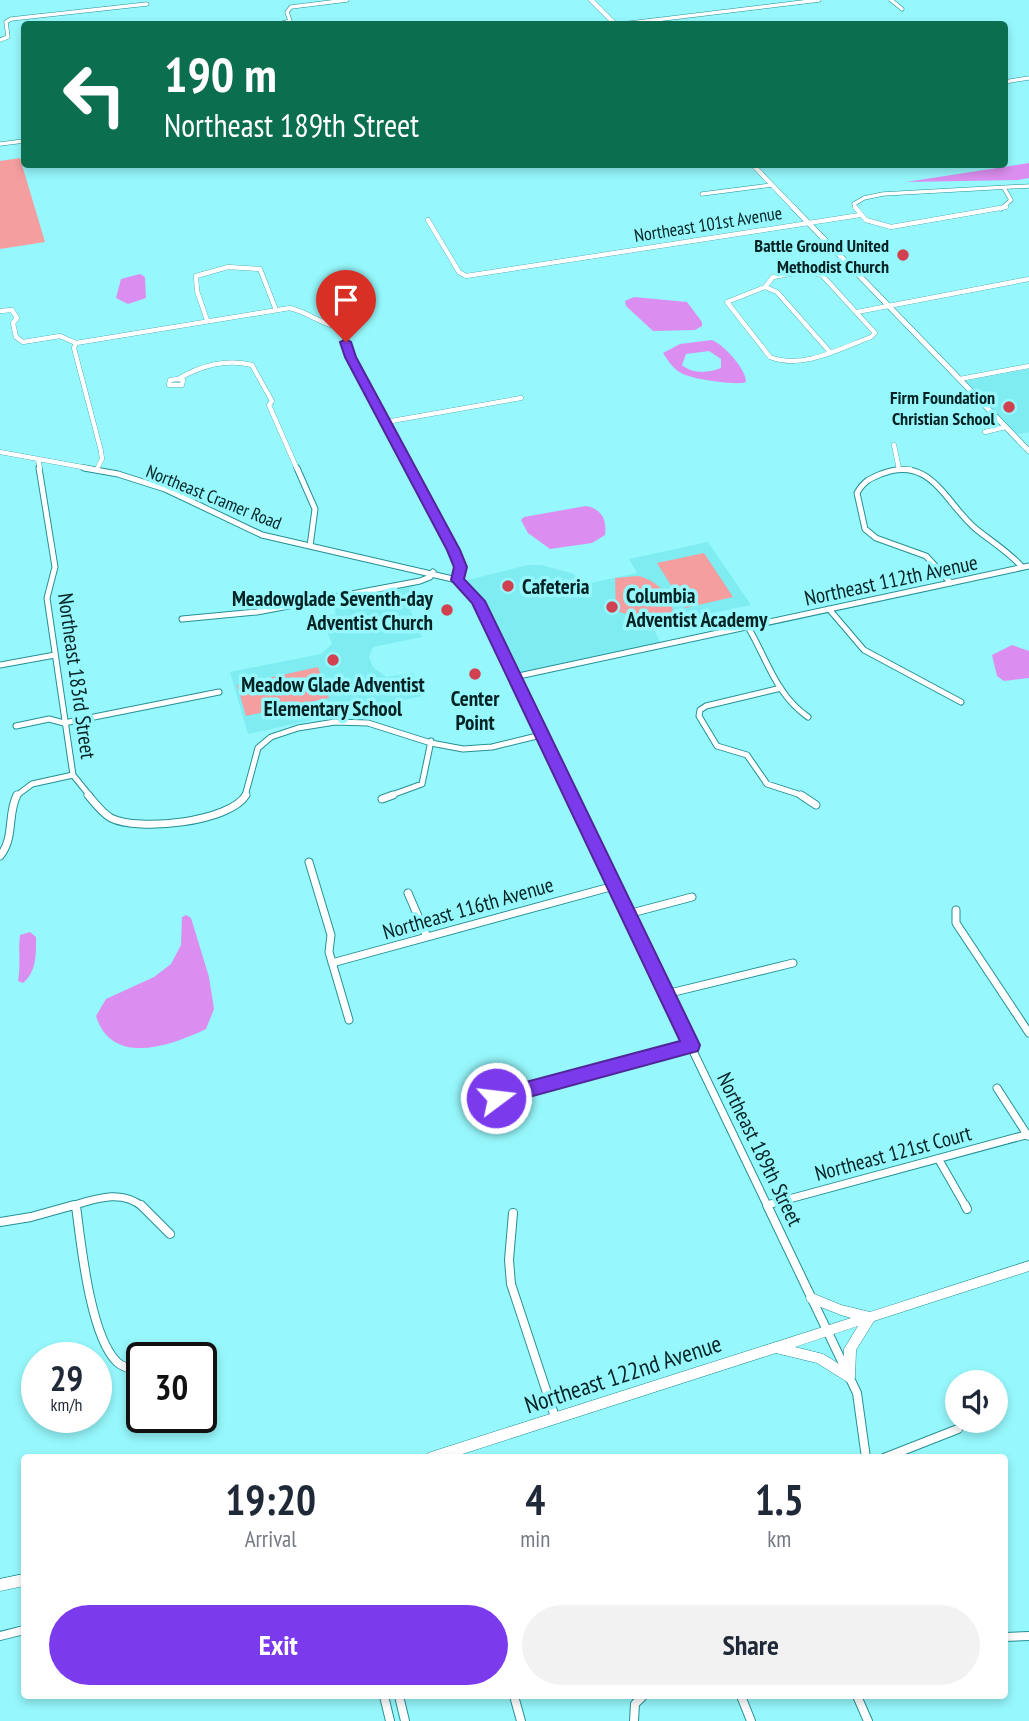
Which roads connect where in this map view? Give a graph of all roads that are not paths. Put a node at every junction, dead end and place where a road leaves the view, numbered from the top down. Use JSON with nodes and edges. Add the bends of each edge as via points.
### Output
{"nodes":[{"id":1,"x":347,"y":0,"type":"edge"},
{"id":2,"x":591,"y":0,"type":"edge"},
{"id":3,"x":819,"y":0,"type":"edge"},
{"id":4,"x":891,"y":0,"type":"edge"},
{"id":5,"x":147,"y":4,"type":"dead end"},
{"id":6,"x":902,"y":9,"type":"dead end"},
{"id":7,"x":290,"y":21,"type":"edge"},
{"id":8,"x":612,"y":21,"type":"edge"},
{"id":9,"x":647,"y":21,"type":"edge"},
{"id":10,"x":0,"y":40,"type":"edge"},
{"id":11,"x":1029,"y":78,"type":"edge"},
{"id":12,"x":1008,"y":81,"type":"edge"},
{"id":13,"x":21,"y":141,"type":"edge"},
{"id":14,"x":0,"y":144,"type":"edge"},
{"id":15,"x":756,"y":168,"type":"edge"},
{"id":16,"x":772,"y":185,"type":"junction"},
{"id":17,"x":1029,"y":186,"type":"edge"},
{"id":18,"x":1004,"y":188,"type":"junction"},
{"id":19,"x":702,"y":194,"type":"dead end"},
{"id":20,"x":860,"y":215,"type":"junction"},
{"id":21,"x":428,"y":220,"type":"dead end"},
{"id":22,"x":808,"y":223,"type":"junction"},
{"id":23,"x":1029,"y":279,"type":"edge"},
{"id":24,"x":765,"y":287,"type":"junction"},
{"id":25,"x":889,"y":307,"type":"junction"},
{"id":26,"x":279,"y":309,"type":"junction"},
{"id":27,"x":0,"y":311,"type":"edge"},
{"id":28,"x":857,"y":312,"type":"junction"},
{"id":29,"x":207,"y":320,"type":"junction"},
{"id":30,"x":76,"y":343,"type":"junction"},
{"id":31,"x":829,"y":351,"type":"junction"},
{"id":32,"x":1029,"y":366,"type":"edge"},
{"id":33,"x":178,"y":379,"type":"dead end"},
{"id":34,"x":960,"y":379,"type":"junction"},
{"id":35,"x":521,"y":398,"type":"dead end"},
{"id":36,"x":386,"y":422,"type":"junction"},
{"id":37,"x":1005,"y":427,"type":"junction"},
{"id":38,"x":985,"y":432,"type":"dead end"},
{"id":39,"x":894,"y":445,"type":"dead end"},
{"id":40,"x":1029,"y":451,"type":"edge"},
{"id":41,"x":0,"y":452,"type":"edge"},
{"id":42,"x":38,"y":459,"type":"junction"},
{"id":43,"x":900,"y":468,"type":"junction"},
{"id":44,"x":97,"y":469,"type":"junction"},
{"id":45,"x":310,"y":546,"type":"junction"},
{"id":46,"x":1026,"y":567,"type":"edge"},
{"id":47,"x":433,"y":572,"type":"junction"},
{"id":48,"x":457,"y":580,"type":"junction"},
{"id":49,"x":951,"y":583,"type":"junction"},
{"id":50,"x":829,"y":609,"type":"junction"},
{"id":51,"x":182,"y":619,"type":"dead end"},
{"id":52,"x":748,"y":627,"type":"junction"},
{"id":53,"x":55,"y":655,"type":"junction"},
{"id":54,"x":0,"y":665,"type":"edge"},
{"id":55,"x":514,"y":677,"type":"junction"},
{"id":56,"x":781,"y":688,"type":"junction"},
{"id":57,"x":219,"y":692,"type":"dead end"},
{"id":58,"x":961,"y":702,"type":"dead end"},
{"id":59,"x":808,"y":717,"type":"dead end"},
{"id":60,"x":64,"y":723,"type":"junction"},
{"id":61,"x":16,"y":726,"type":"dead end"},
{"id":62,"x":541,"y":735,"type":"junction"},
{"id":63,"x":431,"y":741,"type":"junction"},
{"id":64,"x":73,"y":775,"type":"junction"},
{"id":65,"x":382,"y":799,"type":"dead end"},
{"id":66,"x":816,"y":805,"type":"dead end"},
{"id":67,"x":0,"y":856,"type":"edge"},
{"id":68,"x":309,"y":862,"type":"dead end"},
{"id":69,"x":614,"y":886,"type":"junction"},
{"id":70,"x":408,"y":893,"type":"dead end"},
{"id":71,"x":691,"y":897,"type":"dead end"},
{"id":72,"x":956,"y":910,"type":"dead end"},
{"id":73,"x":628,"y":914,"type":"junction"},
{"id":74,"x":427,"y":937,"type":"junction"},
{"id":75,"x":332,"y":963,"type":"junction"},
{"id":76,"x":793,"y":963,"type":"dead end"},
{"id":77,"x":666,"y":994,"type":"junction"},
{"id":78,"x":349,"y":1020,"type":"dead end"},
{"id":79,"x":1029,"y":1033,"type":"edge"},
{"id":80,"x":691,"y":1045,"type":"junction"},
{"id":81,"x":997,"y":1088,"type":"dead end"},
{"id":82,"x":496,"y":1098,"type":"dead end"},
{"id":83,"x":1028,"y":1136,"type":"edge"},
{"id":84,"x":939,"y":1160,"type":"junction"},
{"id":85,"x":767,"y":1205,"type":"junction"},
{"id":86,"x":76,"y":1206,"type":"junction"},
{"id":87,"x":967,"y":1209,"type":"dead end"},
{"id":88,"x":513,"y":1213,"type":"dead end"},
{"id":89,"x":0,"y":1223,"type":"edge"},
{"id":90,"x":170,"y":1234,"type":"dead end"},
{"id":91,"x":1029,"y":1266,"type":"edge"},
{"id":92,"x":812,"y":1298,"type":"junction"},
{"id":93,"x":870,"y":1317,"type":"junction"},
{"id":94,"x":827,"y":1331,"type":"junction"},
{"id":95,"x":776,"y":1348,"type":"junction"},
{"id":96,"x":126,"y":1366,"type":"edge"},
{"id":97,"x":849,"y":1377,"type":"junction"},
{"id":98,"x":555,"y":1418,"type":"junction"},
{"id":99,"x":948,"y":1433,"type":"edge"},
{"id":100,"x":464,"y":1452,"type":"edge"},
{"id":101,"x":866,"y":1454,"type":"edge"},
{"id":102,"x":894,"y":1454,"type":"edge"},
{"id":103,"x":21,"y":1580,"type":"edge"},
{"id":104,"x":0,"y":1584,"type":"edge"},
{"id":105,"x":21,"y":1631,"type":"edge"},
{"id":106,"x":0,"y":1636,"type":"edge"},
{"id":107,"x":1029,"y":1636,"type":"edge"},
{"id":108,"x":1008,"y":1637,"type":"edge"},
{"id":109,"x":385,"y":1699,"type":"edge"},
{"id":110,"x":400,"y":1699,"type":"edge"},
{"id":111,"x":515,"y":1699,"type":"edge"},
{"id":112,"x":640,"y":1699,"type":"edge"},
{"id":113,"x":742,"y":1699,"type":"edge"},
{"id":114,"x":858,"y":1699,"type":"edge"},
{"id":115,"x":390,"y":1721,"type":"edge"},
{"id":116,"x":405,"y":1721,"type":"edge"},
{"id":117,"x":521,"y":1721,"type":"edge"},
{"id":118,"x":634,"y":1721,"type":"edge"},
{"id":119,"x":751,"y":1721,"type":"edge"},
{"id":120,"x":868,"y":1721,"type":"edge"}],
"edges":[{"from":1,"to":7,"type":"street","via":[[291,7],[287,12]]},
{"from":2,"to":8,"type":"main road"},
{"from":3,"to":9,"type":"street"},
{"from":4,"to":6,"type":"street"},
{"from":5,"to":10,"type":"street","via":[[9,20],[8,37]]},
{"from":11,"to":12,"type":"street"},
{"from":13,"to":14,"type":"street"},
{"from":15,"to":16,"type":"main road"},
{"from":16,"to":19,"type":"street"},
{"from":16,"to":22,"type":"main road"},
{"from":17,"to":18,"type":"street"},
{"from":18,"to":20,"type":"street","via":[[877,194],[855,202]]},
{"from":18,"to":20,"type":"street","via":[[1011,202],[998,210],[892,227]]},
{"from":20,"to":22,"type":"street","name":"Northeast 101st Avenue"},
{"from":21,"to":22,"type":"street","name":"Northeast 101st Avenue","via":[[459,272],[467,276]]},
{"from":22,"to":25,"type":"main road"},
{"from":23,"to":25,"type":"street"},
{"from":24,"to":28,"type":"street","via":[[774,276],[818,272]]},
{"from":24,"to":31,"type":"street","via":[[779,294]]},
{"from":24,"to":31,"type":"street","via":[[727,303],[770,357],[793,362]]},
{"from":25,"to":28,"type":"street"},
{"from":25,"to":34,"type":"main road"},
{"from":26,"to":29,"type":"street"},
{"from":26,"to":29,"type":"street","via":[[260,269],[239,267],[195,276]]},
{"from":26,"to":36,"type":"street","via":[[300,311],[324,325],[343,329],[350,357]]},
{"from":27,"to":30,"type":"street","via":[[12,310],[16,337],[23,342],[60,336]]},
{"from":28,"to":31,"type":"street","via":[[875,333]]},
{"from":29,"to":30,"type":"street"},
{"from":30,"to":44,"type":"street","via":[[101,451]]},
{"from":32,"to":34,"type":"street"},
{"from":33,"to":45,"type":"street","via":[[213,366],[252,365],[268,388],[269,405],[314,504]]},
{"from":34,"to":37,"type":"main road"},
{"from":35,"to":36,"type":"street"},
{"from":36,"to":48,"type":"street","via":[[453,550],[460,567]]},
{"from":37,"to":38,"type":"street"},
{"from":37,"to":40,"type":"main road"},
{"from":39,"to":43,"type":"street"},
{"from":41,"to":42,"type":"street","name":"Northeast Cramer Road"},
{"from":42,"to":44,"type":"street","name":"Northeast Cramer Road"},
{"from":42,"to":53,"type":"street","name":"Northeast 183rd Street","via":[[55,567],[47,597]]},
{"from":43,"to":46,"type":"street","via":[[927,475],[975,528]]},
{"from":43,"to":49,"type":"street","via":[[870,477],[859,486],[862,522],[869,534],[884,542],[928,556]]},
{"from":44,"to":45,"type":"street","name":"Northeast Cramer Road","via":[[164,489],[262,535]]},
{"from":45,"to":47,"type":"street","name":"Northeast Cramer Road"},
{"from":46,"to":49,"type":"street","name":"Northeast 112th Avenue"},
{"from":47,"to":48,"type":"street","name":"Northeast Cramer Road"},
{"from":47,"to":51,"type":"street","via":[[420,581],[257,612]]},
{"from":48,"to":55,"type":"street","name":"Northeast 189th Street","via":[[476,597]]},
{"from":49,"to":50,"type":"street","name":"Northeast 112th Avenue"},
{"from":50,"to":52,"type":"street","name":"Northeast 112th Avenue"},
{"from":50,"to":58,"type":"street","via":[[864,650]]},
{"from":52,"to":55,"type":"street","name":"Northeast 112th Avenue"},
{"from":52,"to":56,"type":"street"},
{"from":53,"to":54,"type":"street"},
{"from":53,"to":60,"type":"street","name":"Northeast 183rd Street"},
{"from":55,"to":62,"type":"street","name":"Northeast 189th Street"},
{"from":56,"to":59,"type":"street","via":[[795,710]]},
{"from":56,"to":66,"type":"street","via":[[705,706],[700,719],[717,746],[745,753],[767,784],[800,794]]},
{"from":57,"to":60,"type":"street"},
{"from":60,"to":61,"type":"street","via":[[48,719]]},
{"from":60,"to":64,"type":"street","name":"Northeast 183rd Street"},
{"from":62,"to":63,"type":"street","via":[[466,750]]},
{"from":62,"to":69,"type":"street","name":"Northeast 189th Street"},
{"from":63,"to":64,"type":"street","via":[[356,720],[281,734],[256,750],[249,788],[235,807],[213,816],[154,823],[114,820]]},
{"from":63,"to":65,"type":"street","via":[[422,784]]},
{"from":64,"to":67,"type":"street","via":[[20,791],[8,847]]},
{"from":68,"to":75,"type":"street","via":[[331,934]]},
{"from":69,"to":73,"type":"street","name":"Northeast 189th Street"},
{"from":69,"to":74,"type":"street","name":"Northeast 116th Avenue"},
{"from":70,"to":74,"type":"street"},
{"from":71,"to":73,"type":"street"},
{"from":72,"to":79,"type":"street","via":[[956,923]]},
{"from":73,"to":77,"type":"street","name":"Northeast 189th Street"},
{"from":74,"to":75,"type":"street","name":"Northeast 116th Avenue"},
{"from":75,"to":78,"type":"street"},
{"from":76,"to":77,"type":"street"},
{"from":77,"to":80,"type":"street","name":"Northeast 189th Street"},
{"from":80,"to":82,"type":"street"},
{"from":80,"to":85,"type":"street","name":"Northeast 189th Street"},
{"from":81,"to":83,"type":"street"},
{"from":83,"to":84,"type":"street","name":"Northeast 121st Court"},
{"from":84,"to":85,"type":"street","name":"Northeast 121st Court"},
{"from":84,"to":87,"type":"street"},
{"from":85,"to":92,"type":"street","name":"Northeast 189th Street"},
{"from":86,"to":89,"type":"street"},
{"from":86,"to":90,"type":"street","via":[[123,1195],[137,1202]]},
{"from":86,"to":96,"type":"street","via":[[104,1341],[117,1362]]},
{"from":88,"to":98,"type":"street","via":[[511,1284]]},
{"from":91,"to":93,"type":"highway","name":"Northeast 122nd Avenue"},
{"from":92,"to":93,"type":"highway"},
{"from":92,"to":94,"type":"street","name":"Northeast 189th Street"},
{"from":93,"to":94,"type":"highway","name":"Northeast 122nd Avenue"},
{"from":93,"to":97,"type":"highway","via":[[850,1349]]},
{"from":94,"to":95,"type":"highway","name":"Northeast 122nd Avenue"},
{"from":94,"to":97,"type":"street","name":"Northeast 189th Street"},
{"from":95,"to":97,"type":"highway","via":[[819,1358]]},
{"from":95,"to":98,"type":"highway","name":"Northeast 122nd Avenue"},
{"from":97,"to":101,"type":"street","name":"Northeast 189th Street","via":[[857,1393]]},
{"from":98,"to":100,"type":"highway","name":"Northeast 122nd Avenue"},
{"from":99,"to":102,"type":"street"},
{"from":103,"to":104,"type":"highway"},
{"from":105,"to":106,"type":"street"},
{"from":107,"to":108,"type":"street"},
{"from":109,"to":115,"type":"street"},
{"from":110,"to":116,"type":"street"},
{"from":111,"to":117,"type":"street"},
{"from":112,"to":118,"type":"street","via":[[635,1704]]},
{"from":113,"to":119,"type":"street"},
{"from":114,"to":120,"type":"street"}]}
